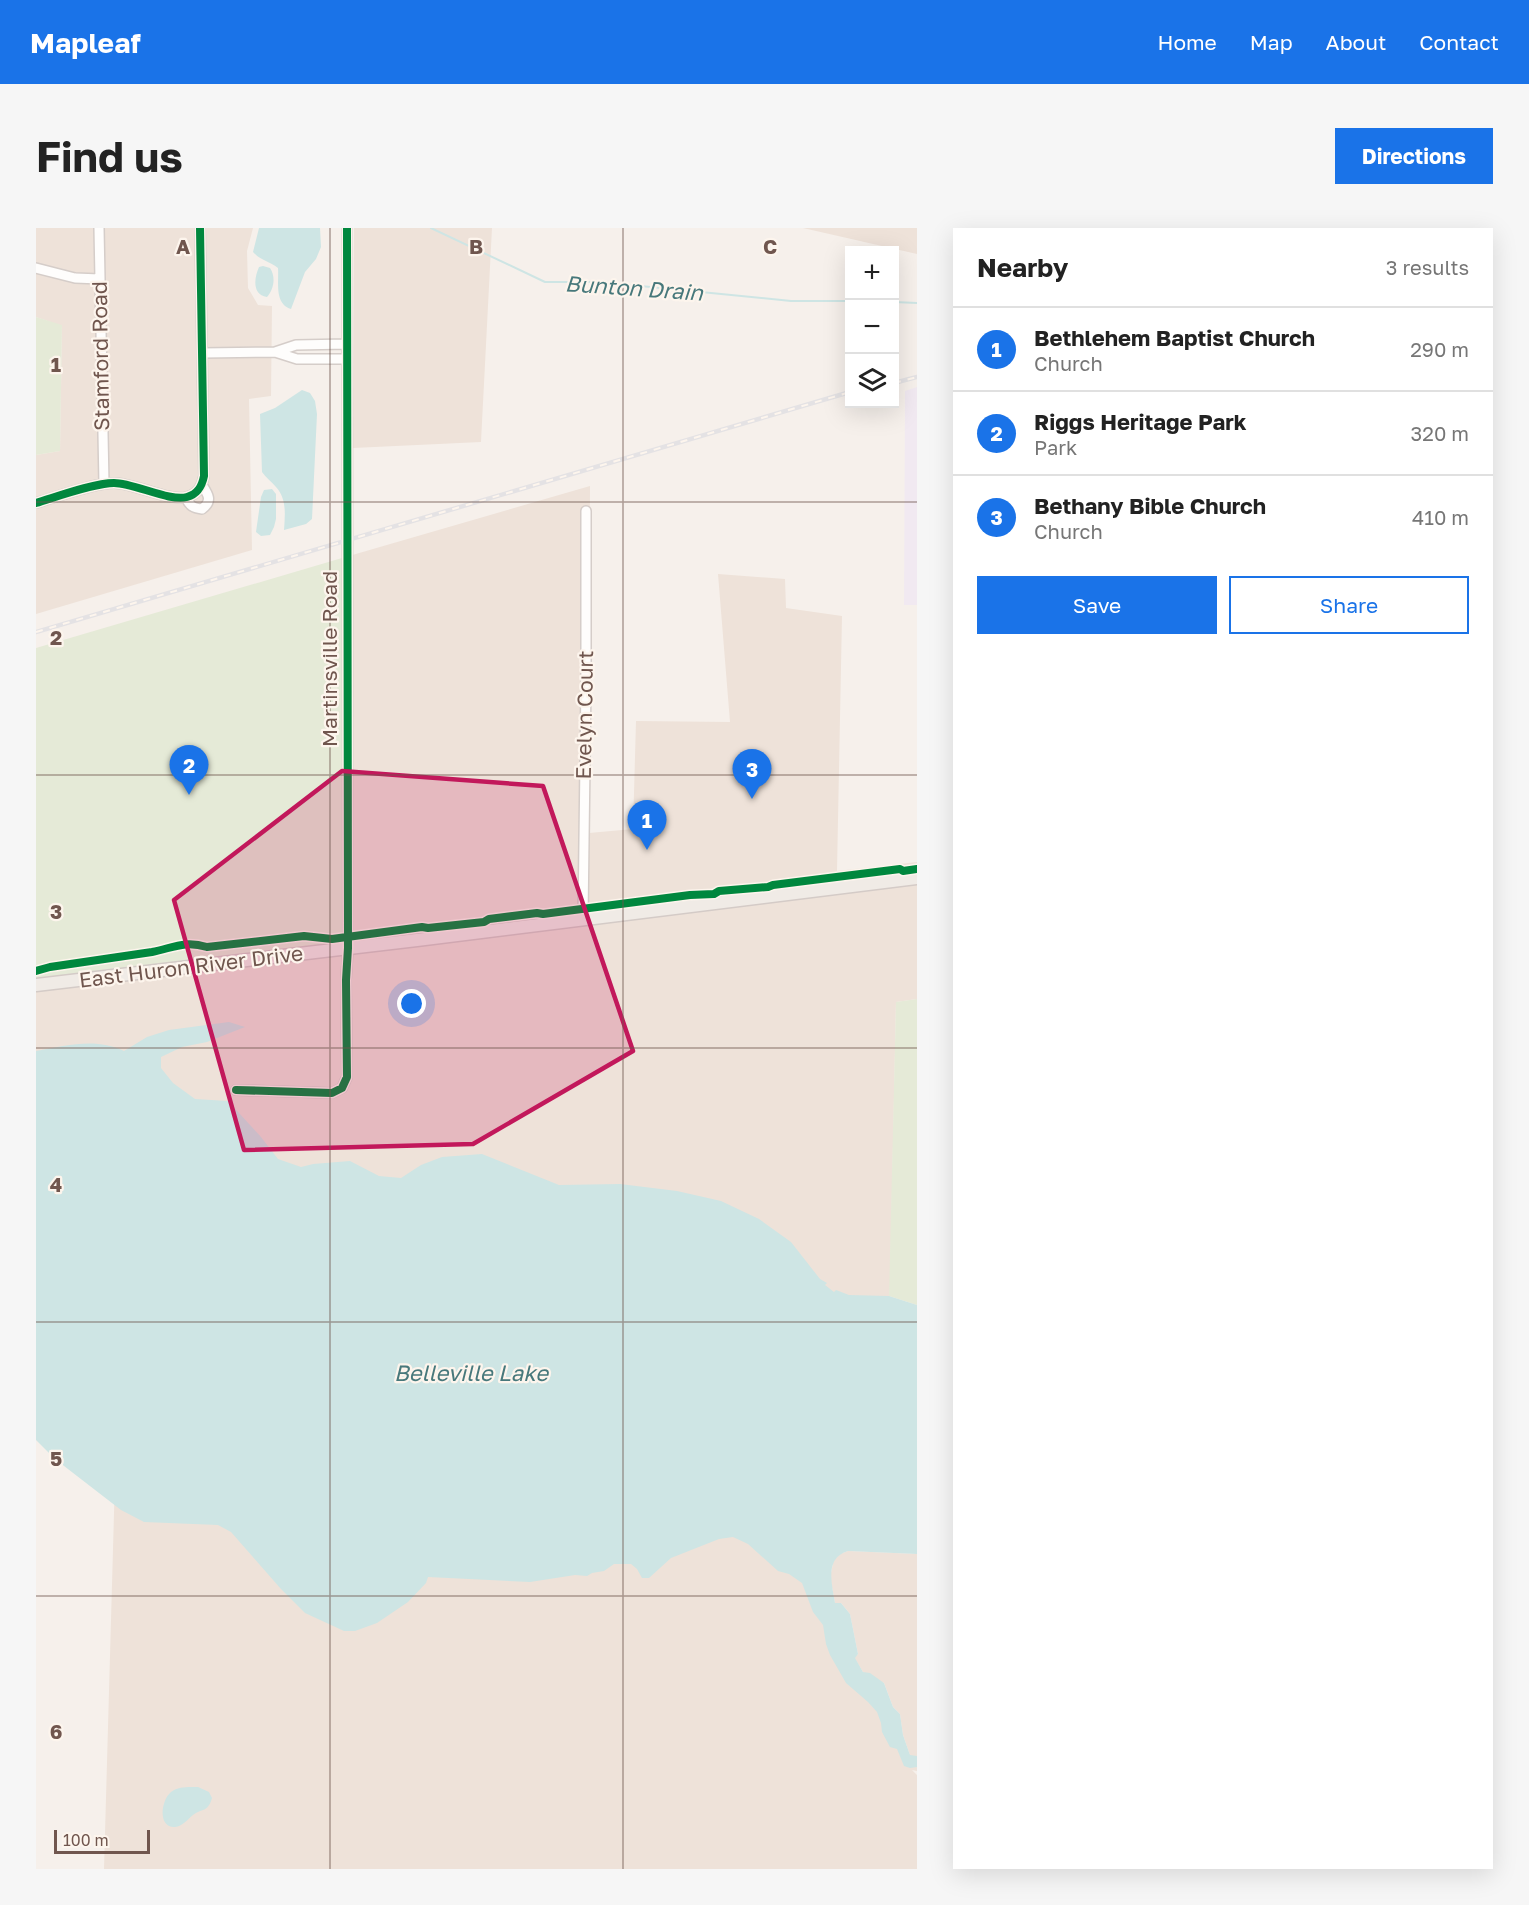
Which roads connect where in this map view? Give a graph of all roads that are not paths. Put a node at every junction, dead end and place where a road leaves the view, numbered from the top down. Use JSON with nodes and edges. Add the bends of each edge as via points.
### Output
{"nodes":[{"id":1,"x":99,"y":228,"type":"edge"},
{"id":2,"x":347,"y":228,"type":"edge"},
{"id":3,"x":202,"y":229,"type":"edge"},
{"id":4,"x":36,"y":268,"type":"edge"},
{"id":5,"x":100,"y":279,"type":"junction"},
{"id":6,"x":347,"y":344,"type":"junction"},
{"id":7,"x":274,"y":352,"type":"junction"},
{"id":8,"x":203,"y":353,"type":"junction"},
{"id":9,"x":348,"y":359,"type":"junction"},
{"id":10,"x":104,"y":484,"type":"junction"},
{"id":11,"x":202,"y":484,"type":"junction"},
{"id":12,"x":186,"y":498,"type":"junction"},
{"id":13,"x":36,"y":503,"type":"edge"},
{"id":14,"x":586,"y":511,"type":"dead end"},
{"id":15,"x":917,"y":878,"type":"edge"},
{"id":16,"x":583,"y":919,"type":"junction"},
{"id":17,"x":348,"y":948,"type":"junction"},
{"id":18,"x":36,"y":985,"type":"edge"},
{"id":19,"x":236,"y":1090,"type":"dead end"}],
"edges":[{"from":1,"to":5,"type":"street","name":"Stamford Road"},
{"from":2,"to":6,"type":"street","name":"Martinsville Road"},
{"from":3,"to":8,"type":"street"},
{"from":4,"to":5,"type":"street","via":[[75,278]]},
{"from":5,"to":10,"type":"street","name":"Stamford Road"},
{"from":6,"to":7,"type":"street","via":[[296,345]]},
{"from":6,"to":9,"type":"street","name":"Martinsville Road"},
{"from":7,"to":8,"type":"street"},
{"from":7,"to":9,"type":"street","via":[[297,359]]},
{"from":8,"to":11,"type":"street"},
{"from":9,"to":17,"type":"street","name":"Martinsville Road"},
{"from":10,"to":12,"type":"street","via":[[122,484]]},
{"from":10,"to":13,"type":"street"},
{"from":11,"to":12,"type":"street"},
{"from":11,"to":12,"type":"street","via":[[210,501],[207,505],[195,508]]},
{"from":14,"to":16,"type":"street","name":"Evelyn Court"},
{"from":15,"to":16,"type":"main road","name":"East Huron River Drive"},
{"from":16,"to":17,"type":"main road","name":"East Huron River Drive"},
{"from":17,"to":18,"type":"main road","name":"East Huron River Drive"},
{"from":17,"to":19,"type":"street","name":"Martinsville Road","via":[[347,1077],[342,1088],[332,1093]]}]}
